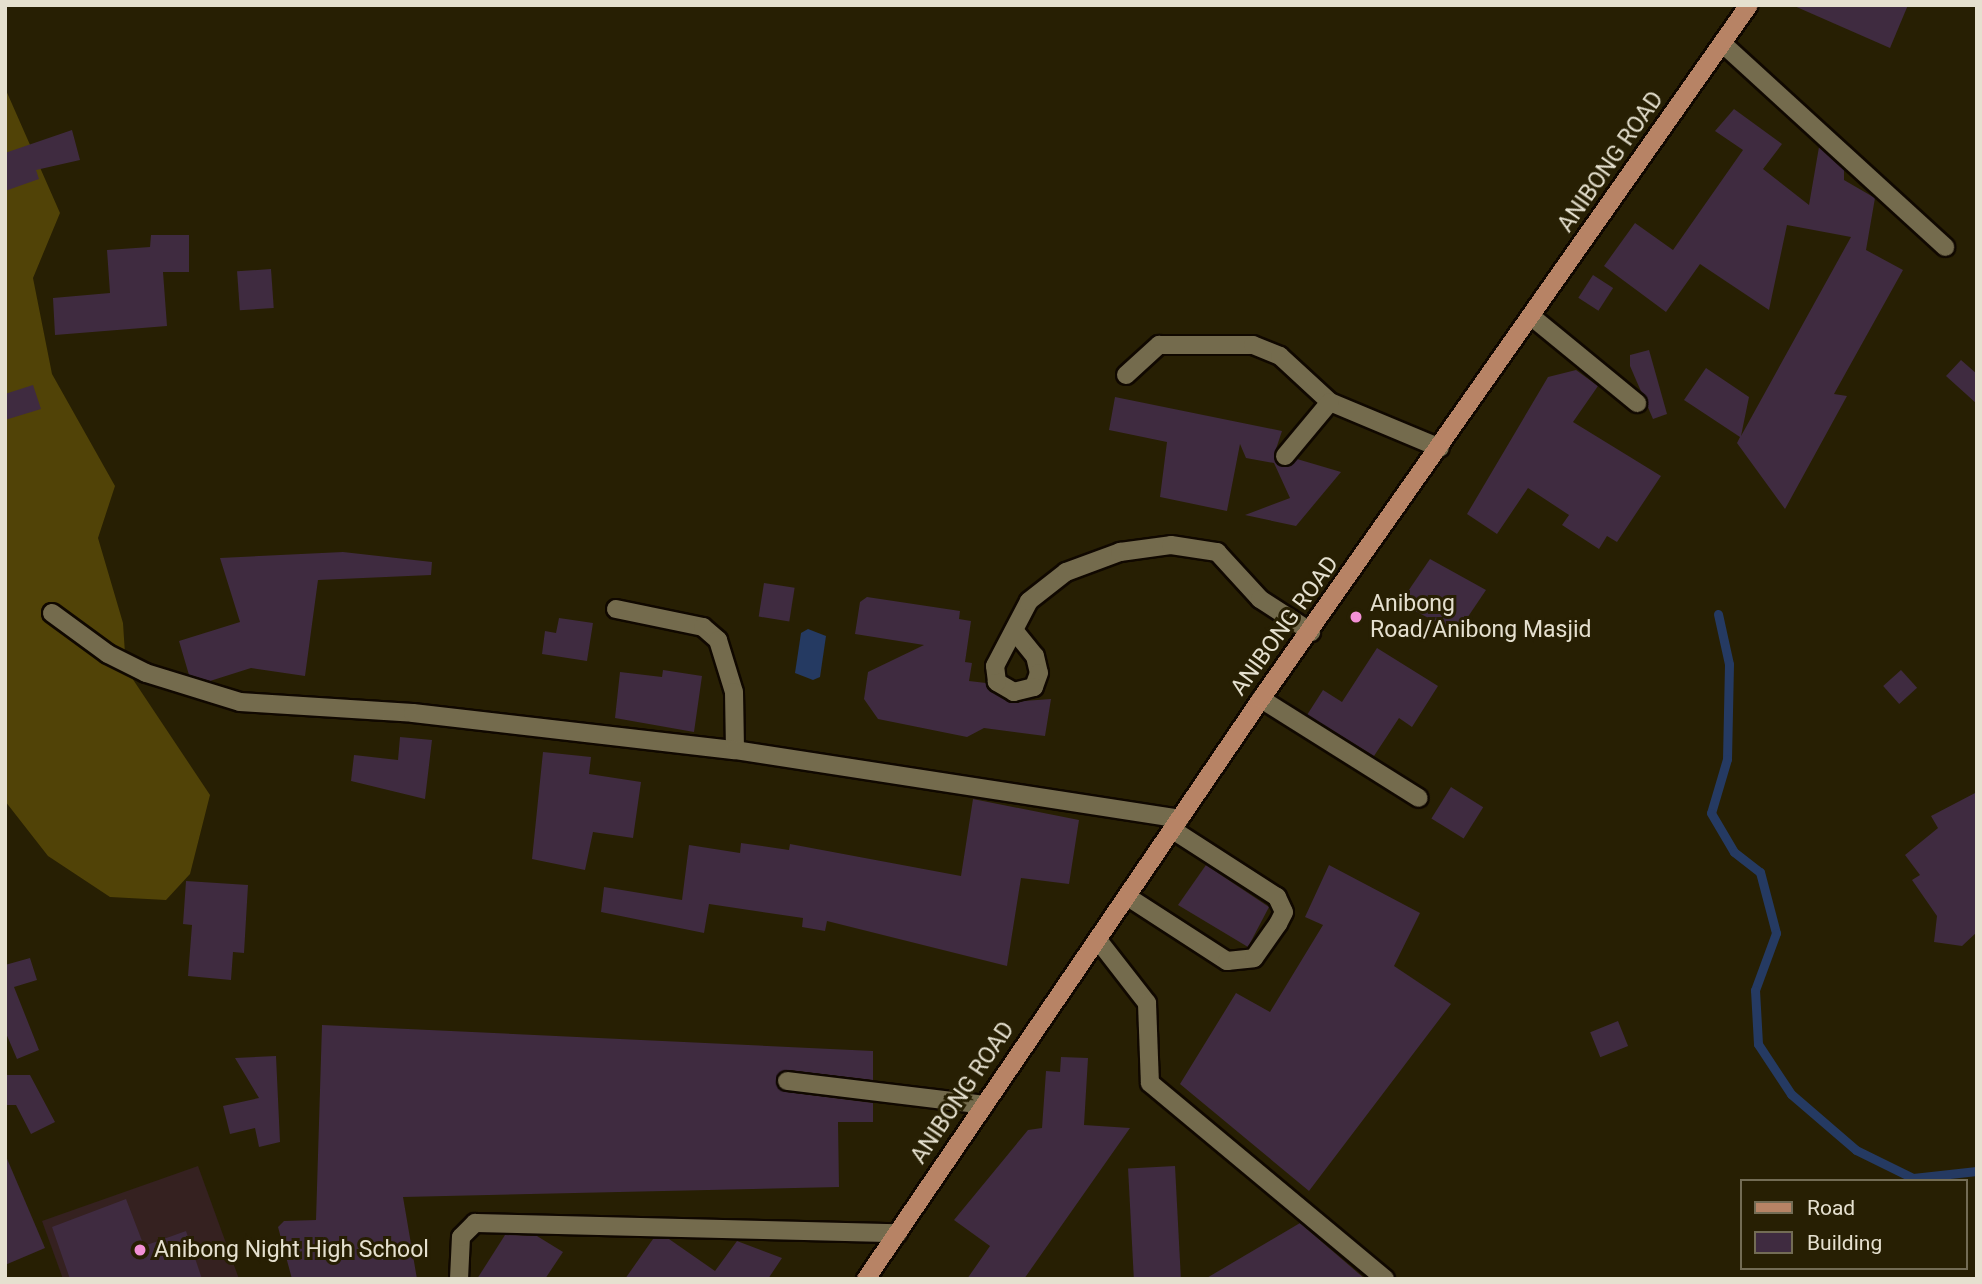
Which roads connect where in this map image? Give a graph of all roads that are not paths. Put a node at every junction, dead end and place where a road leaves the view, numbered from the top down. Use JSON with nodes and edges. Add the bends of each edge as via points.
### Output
{"nodes":[{"id":1,"x":1749,"y":5,"type":"edge"},
{"id":2,"x":1723,"y":44,"type":"junction"},
{"id":3,"x":1945,"y":247,"type":"dead end"},
{"id":4,"x":1532,"y":317,"type":"junction"},
{"id":5,"x":1126,"y":375,"type":"dead end"},
{"id":6,"x":1330,"y":402,"type":"junction"},
{"id":7,"x":1637,"y":403,"type":"dead end"},
{"id":8,"x":1440,"y":448,"type":"junction"},
{"id":9,"x":1285,"y":456,"type":"dead end"},
{"id":10,"x":616,"y":609,"type":"dead end"},
{"id":11,"x":52,"y":613,"type":"dead end"},
{"id":12,"x":1311,"y":632,"type":"junction"},
{"id":13,"x":1017,"y":634,"type":"dead end"},
{"id":14,"x":1261,"y":699,"type":"junction"},
{"id":15,"x":735,"y":750,"type":"junction"},
{"id":16,"x":1419,"y":798,"type":"dead end"},
{"id":17,"x":1176,"y":825,"type":"junction"},
{"id":18,"x":1128,"y":897,"type":"junction"},
{"id":19,"x":1098,"y":940,"type":"junction"},
{"id":20,"x":786,"y":1081,"type":"dead end"},
{"id":21,"x":985,"y":1105,"type":"junction"},
{"id":22,"x":898,"y":1233,"type":"junction"},
{"id":23,"x":459,"y":1279,"type":"edge"},
{"id":24,"x":866,"y":1279,"type":"edge"},
{"id":25,"x":1385,"y":1279,"type":"edge"}],
"edges":[{"from":1,"to":2,"type":"main road","name":"ANIBONG ROAD"},
{"from":2,"to":3,"type":"street"},
{"from":2,"to":4,"type":"main road","name":"ANIBONG ROAD"},
{"from":4,"to":7,"type":"street"},
{"from":4,"to":8,"type":"main road","name":"ANIBONG ROAD"},
{"from":5,"to":6,"type":"street","via":[[1159,345],[1253,345],[1280,356]]},
{"from":6,"to":8,"type":"street"},
{"from":6,"to":9,"type":"street"},
{"from":8,"to":12,"type":"main road","name":"ANIBONG ROAD"},
{"from":10,"to":15,"type":"street","via":[[703,627],[718,640],[734,692]]},
{"from":11,"to":15,"type":"street","via":[[108,654],[186,689],[240,702],[413,713]]},
{"from":12,"to":13,"type":"street","via":[[1260,598],[1217,552],[1171,545],[1119,552],[1066,572],[1029,601]]},
{"from":12,"to":14,"type":"main road","name":"ANIBONG ROAD"},
{"from":14,"to":16,"type":"street"},
{"from":14,"to":17,"type":"main road","name":"ANIBONG ROAD"},
{"from":15,"to":17,"type":"street"},
{"from":17,"to":18,"type":"main road","name":"ANIBONG ROAD"},
{"from":17,"to":18,"type":"street","via":[[1277,897],[1284,912],[1279,924],[1254,958],[1227,961]]},
{"from":18,"to":19,"type":"main road","name":"ANIBONG ROAD"},
{"from":19,"to":21,"type":"main road","name":"ANIBONG ROAD"},
{"from":19,"to":25,"type":"street","via":[[1147,1003],[1150,1083]]},
{"from":20,"to":21,"type":"street"},
{"from":21,"to":22,"type":"main road","name":"ANIBONG ROAD"},
{"from":22,"to":23,"type":"street","via":[[475,1223],[461,1237]]},
{"from":22,"to":24,"type":"main road","name":"ANIBONG ROAD"}]}
